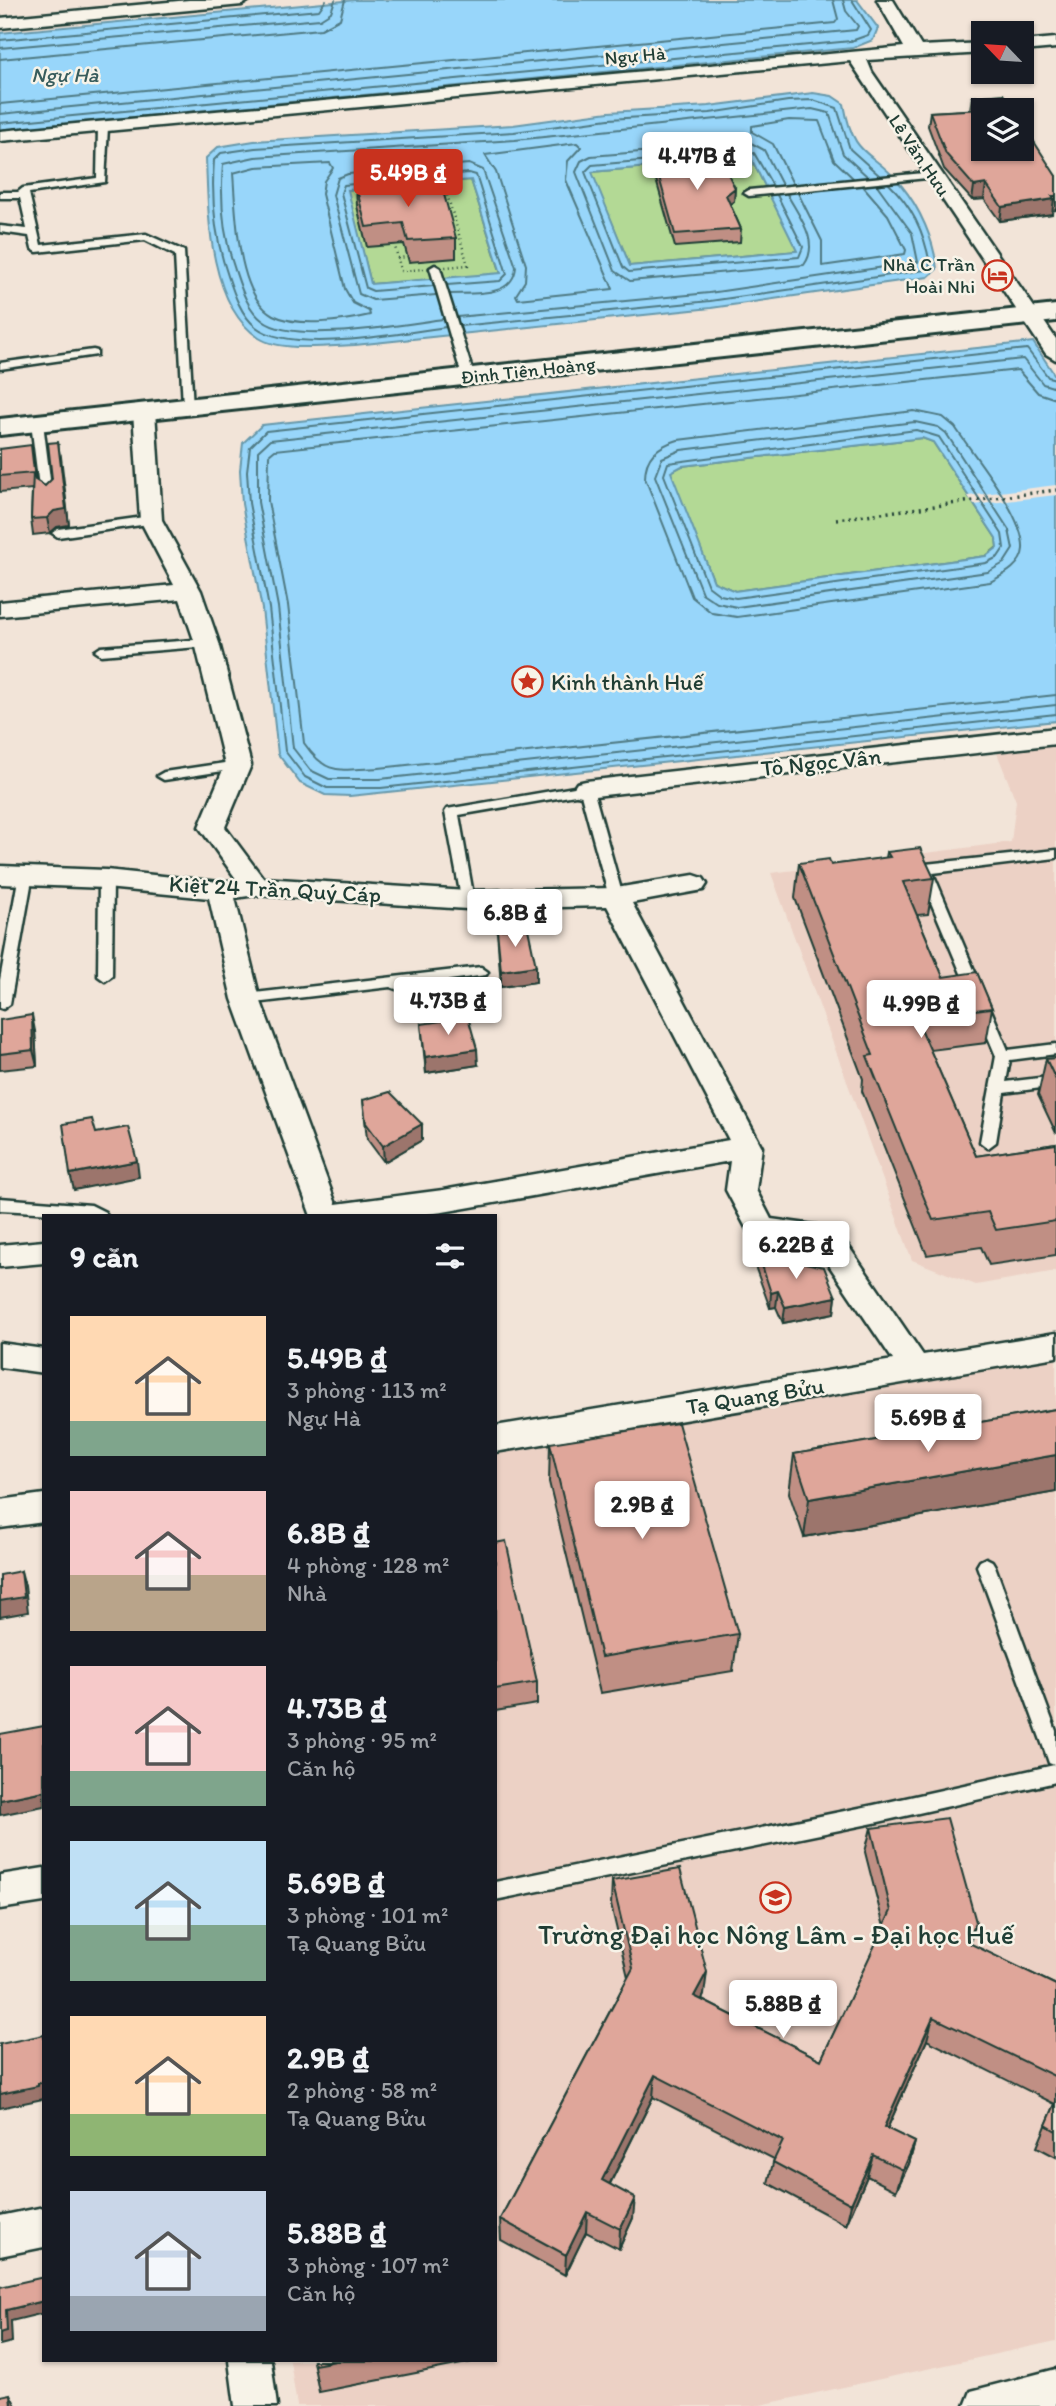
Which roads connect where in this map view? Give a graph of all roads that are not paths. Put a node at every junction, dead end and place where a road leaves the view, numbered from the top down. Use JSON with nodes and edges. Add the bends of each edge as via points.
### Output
{"nodes":[{"id":1,"x":242,"y":0,"type":"edge"},
{"id":2,"x":886,"y":0,"type":"edge"},
{"id":3,"x":0,"y":23,"type":"edge"},
{"id":4,"x":1056,"y":43,"type":"edge"},
{"id":5,"x":1034,"y":45,"type":"edge"},
{"id":6,"x":971,"y":49,"type":"edge"},
{"id":7,"x":916,"y":53,"type":"junction"},
{"id":8,"x":859,"y":64,"type":"junction"},
{"id":9,"x":779,"y":78,"type":"dead end"},
{"id":10,"x":103,"y":127,"type":"junction"},
{"id":11,"x":0,"y":136,"type":"edge"},
{"id":12,"x":934,"y":176,"type":"junction"},
{"id":13,"x":749,"y":193,"type":"dead end"},
{"id":14,"x":0,"y":195,"type":"edge"},
{"id":15,"x":24,"y":195,"type":"junction"},
{"id":16,"x":0,"y":229,"type":"edge"},
{"id":17,"x":33,"y":233,"type":"junction"},
{"id":18,"x":437,"y":273,"type":"road end"},
{"id":19,"x":1043,"y":314,"type":"edge"},
{"id":20,"x":93,"y":354,"type":"dead end"},
{"id":21,"x":1056,"y":354,"type":"edge"},
{"id":22,"x":0,"y":366,"type":"edge"},
{"id":23,"x":468,"y":376,"type":"junction"},
{"id":24,"x":189,"y":406,"type":"junction"},
{"id":25,"x":144,"y":411,"type":"junction"},
{"id":26,"x":37,"y":423,"type":"junction"},
{"id":27,"x":0,"y":427,"type":"edge"},
{"id":28,"x":46,"y":495,"type":"edge"},
{"id":29,"x":151,"y":520,"type":"junction"},
{"id":30,"x":58,"y":533,"type":"dead end"},
{"id":31,"x":188,"y":591,"type":"junction"},
{"id":32,"x":0,"y":609,"type":"edge"},
{"id":33,"x":206,"y":643,"type":"junction"},
{"id":34,"x":101,"y":651,"type":"dead end"},
{"id":35,"x":1056,"y":736,"type":"edge"},
{"id":36,"x":238,"y":765,"type":"junction"},
{"id":37,"x":164,"y":776,"type":"dead end"},
{"id":38,"x":586,"y":789,"type":"junction"},
{"id":39,"x":1056,"y":854,"type":"edge"},
{"id":40,"x":924,"y":869,"type":"junction"},
{"id":41,"x":897,"y":872,"type":"edge"},
{"id":42,"x":13,"y":875,"type":"edge"},
{"id":43,"x":106,"y":879,"type":"junction"},
{"id":44,"x":694,"y":884,"type":"dead end"},
{"id":45,"x":255,"y":886,"type":"junction"},
{"id":46,"x":220,"y":891,"type":"junction"},
{"id":47,"x":616,"y":897,"type":"junction"},
{"id":48,"x":467,"y":900,"type":"junction"},
{"id":49,"x":481,"y":972,"type":"dead end"},
{"id":50,"x":106,"y":976,"type":"dead end"},
{"id":51,"x":386,"y":981,"type":"junction"},
{"id":52,"x":246,"y":999,"type":"junction"},
{"id":53,"x":444,"y":1000,"type":"dead end"},
{"id":54,"x":3,"y":1004,"type":"dead end"},
{"id":55,"x":1056,"y":1049,"type":"edge"},
{"id":56,"x":1003,"y":1056,"type":"junction"},
{"id":57,"x":1056,"y":1081,"type":"edge"},
{"id":58,"x":996,"y":1089,"type":"junction"},
{"id":59,"x":988,"y":1142,"type":"dead end"},
{"id":60,"x":747,"y":1147,"type":"junction"},
{"id":61,"x":0,"y":1204,"type":"edge"},
{"id":62,"x":443,"y":1209,"type":"edge"},
{"id":63,"x":96,"y":1214,"type":"edge"},
{"id":64,"x":325,"y":1214,"type":"edge"},
{"id":65,"x":359,"y":1214,"type":"edge"},
{"id":66,"x":42,"y":1252,"type":"edge"},
{"id":67,"x":0,"y":1256,"type":"edge"},
{"id":68,"x":1056,"y":1345,"type":"edge"},
{"id":69,"x":0,"y":1355,"type":"edge"},
{"id":70,"x":42,"y":1361,"type":"edge"},
{"id":71,"x":916,"y":1368,"type":"junction"},
{"id":72,"x":497,"y":1439,"type":"edge"},
{"id":73,"x":42,"y":1508,"type":"edge"},
{"id":74,"x":0,"y":1514,"type":"edge"},
{"id":75,"x":986,"y":1566,"type":"dead end"},
{"id":76,"x":1056,"y":1757,"type":"edge"},
{"id":77,"x":1056,"y":1773,"type":"edge"},
{"id":78,"x":42,"y":1885,"type":"edge"},
{"id":79,"x":497,"y":1891,"type":"edge"},
{"id":80,"x":0,"y":1892,"type":"edge"},
{"id":81,"x":42,"y":2227,"type":"edge"},
{"id":82,"x":0,"y":2236,"type":"edge"},
{"id":83,"x":250,"y":2362,"type":"edge"},
{"id":84,"x":1056,"y":2390,"type":"edge"},
{"id":85,"x":256,"y":2406,"type":"edge"},
{"id":86,"x":986,"y":2406,"type":"edge"}],
"edges":[{"from":1,"to":3,"type":"street"},
{"from":2,"to":7,"type":"street"},
{"from":4,"to":5,"type":"street"},
{"from":6,"to":7,"type":"street"},
{"from":7,"to":8,"type":"street"},
{"from":8,"to":9,"type":"street"},
{"from":8,"to":10,"type":"street","name":"Ngự Hà"},
{"from":8,"to":12,"type":"street","name":"Lê Văn Hưu"},
{"from":10,"to":11,"type":"street","name":"Ngự Hà"},
{"from":10,"to":15,"type":"lane","via":[[102,180],[23,191]]},
{"from":12,"to":13,"type":"lane"},
{"from":12,"to":19,"type":"street","name":"Lê Văn Hưu"},
{"from":14,"to":15,"type":"lane"},
{"from":15,"to":17,"type":"lane"},
{"from":16,"to":17,"type":"lane"},
{"from":17,"to":24,"type":"lane","via":[[37,248],[146,237],[180,253]]},
{"from":18,"to":23,"type":"lane"},
{"from":19,"to":21,"type":"street","name":"Lê Văn Hưu"},
{"from":19,"to":23,"type":"main road","name":"Đinh Tiên Hoàng"},
{"from":20,"to":22,"type":"lane"},
{"from":23,"to":24,"type":"main road","name":"Đinh Tiên Hoàng"},
{"from":24,"to":25,"type":"main road","name":"Đinh Tiên Hoàng"},
{"from":25,"to":26,"type":"main road","name":"Đinh Tiên Hoàng"},
{"from":25,"to":29,"type":"street"},
{"from":26,"to":27,"type":"main road","name":"Đinh Tiên Hoàng"},
{"from":26,"to":28,"type":"lane"},
{"from":29,"to":30,"type":"lane"},
{"from":29,"to":31,"type":"street"},
{"from":31,"to":32,"type":"street"},
{"from":31,"to":33,"type":"street"},
{"from":33,"to":34,"type":"lane"},
{"from":33,"to":36,"type":"street"},
{"from":35,"to":38,"type":"street","name":"Tô Ngọc Vân"},
{"from":36,"to":37,"type":"lane"},
{"from":36,"to":45,"type":"street","via":[[212,827]]},
{"from":38,"to":47,"type":"lane"},
{"from":38,"to":48,"type":"lane","via":[[452,812]]},
{"from":39,"to":40,"type":"lane"},
{"from":40,"to":41,"type":"lane"},
{"from":40,"to":56,"type":"lane"},
{"from":42,"to":43,"type":"street","name":"Kiệt 24 Trần Quý Cáp"},
{"from":42,"to":54,"type":"lane"},
{"from":43,"to":46,"type":"street","name":"Kiệt 24 Trần Quý Cáp"},
{"from":43,"to":50,"type":"lane"},
{"from":44,"to":47,"type":"street","name":"Kiệt 24 Trần Quý Cáp"},
{"from":45,"to":46,"type":"street","name":"Kiệt 24 Trần Quý Cáp"},
{"from":45,"to":48,"type":"street","name":"Kiệt 24 Trần Quý Cáp"},
{"from":46,"to":52,"type":"street"},
{"from":47,"to":48,"type":"street","name":"Kiệt 24 Trần Quý Cáp"},
{"from":47,"to":60,"type":"street"},
{"from":49,"to":51,"type":"lane"},
{"from":51,"to":52,"type":"lane"},
{"from":51,"to":53,"type":"lane"},
{"from":52,"to":64,"type":"street"},
{"from":55,"to":56,"type":"lane"},
{"from":56,"to":58,"type":"lane"},
{"from":57,"to":58,"type":"lane"},
{"from":58,"to":59,"type":"lane"},
{"from":60,"to":62,"type":"street"},
{"from":60,"to":71,"type":"street","via":[[741,1190],[762,1228],[825,1237]]},
{"from":61,"to":63,"type":"lane"},
{"from":62,"to":65,"type":"street"},
{"from":66,"to":67,"type":"street"},
{"from":68,"to":71,"type":"street","name":"Tạ Quang Bửu"},
{"from":69,"to":70,"type":"street"},
{"from":71,"to":72,"type":"street","name":"Tạ Quang Bửu"},
{"from":73,"to":74,"type":"street"},
{"from":75,"to":76,"type":"lane"},
{"from":77,"to":79,"type":"lane"},
{"from":78,"to":80,"type":"street"},
{"from":81,"to":82,"type":"street"},
{"from":83,"to":85,"type":"street"},
{"from":84,"to":86,"type":"street"}]}
